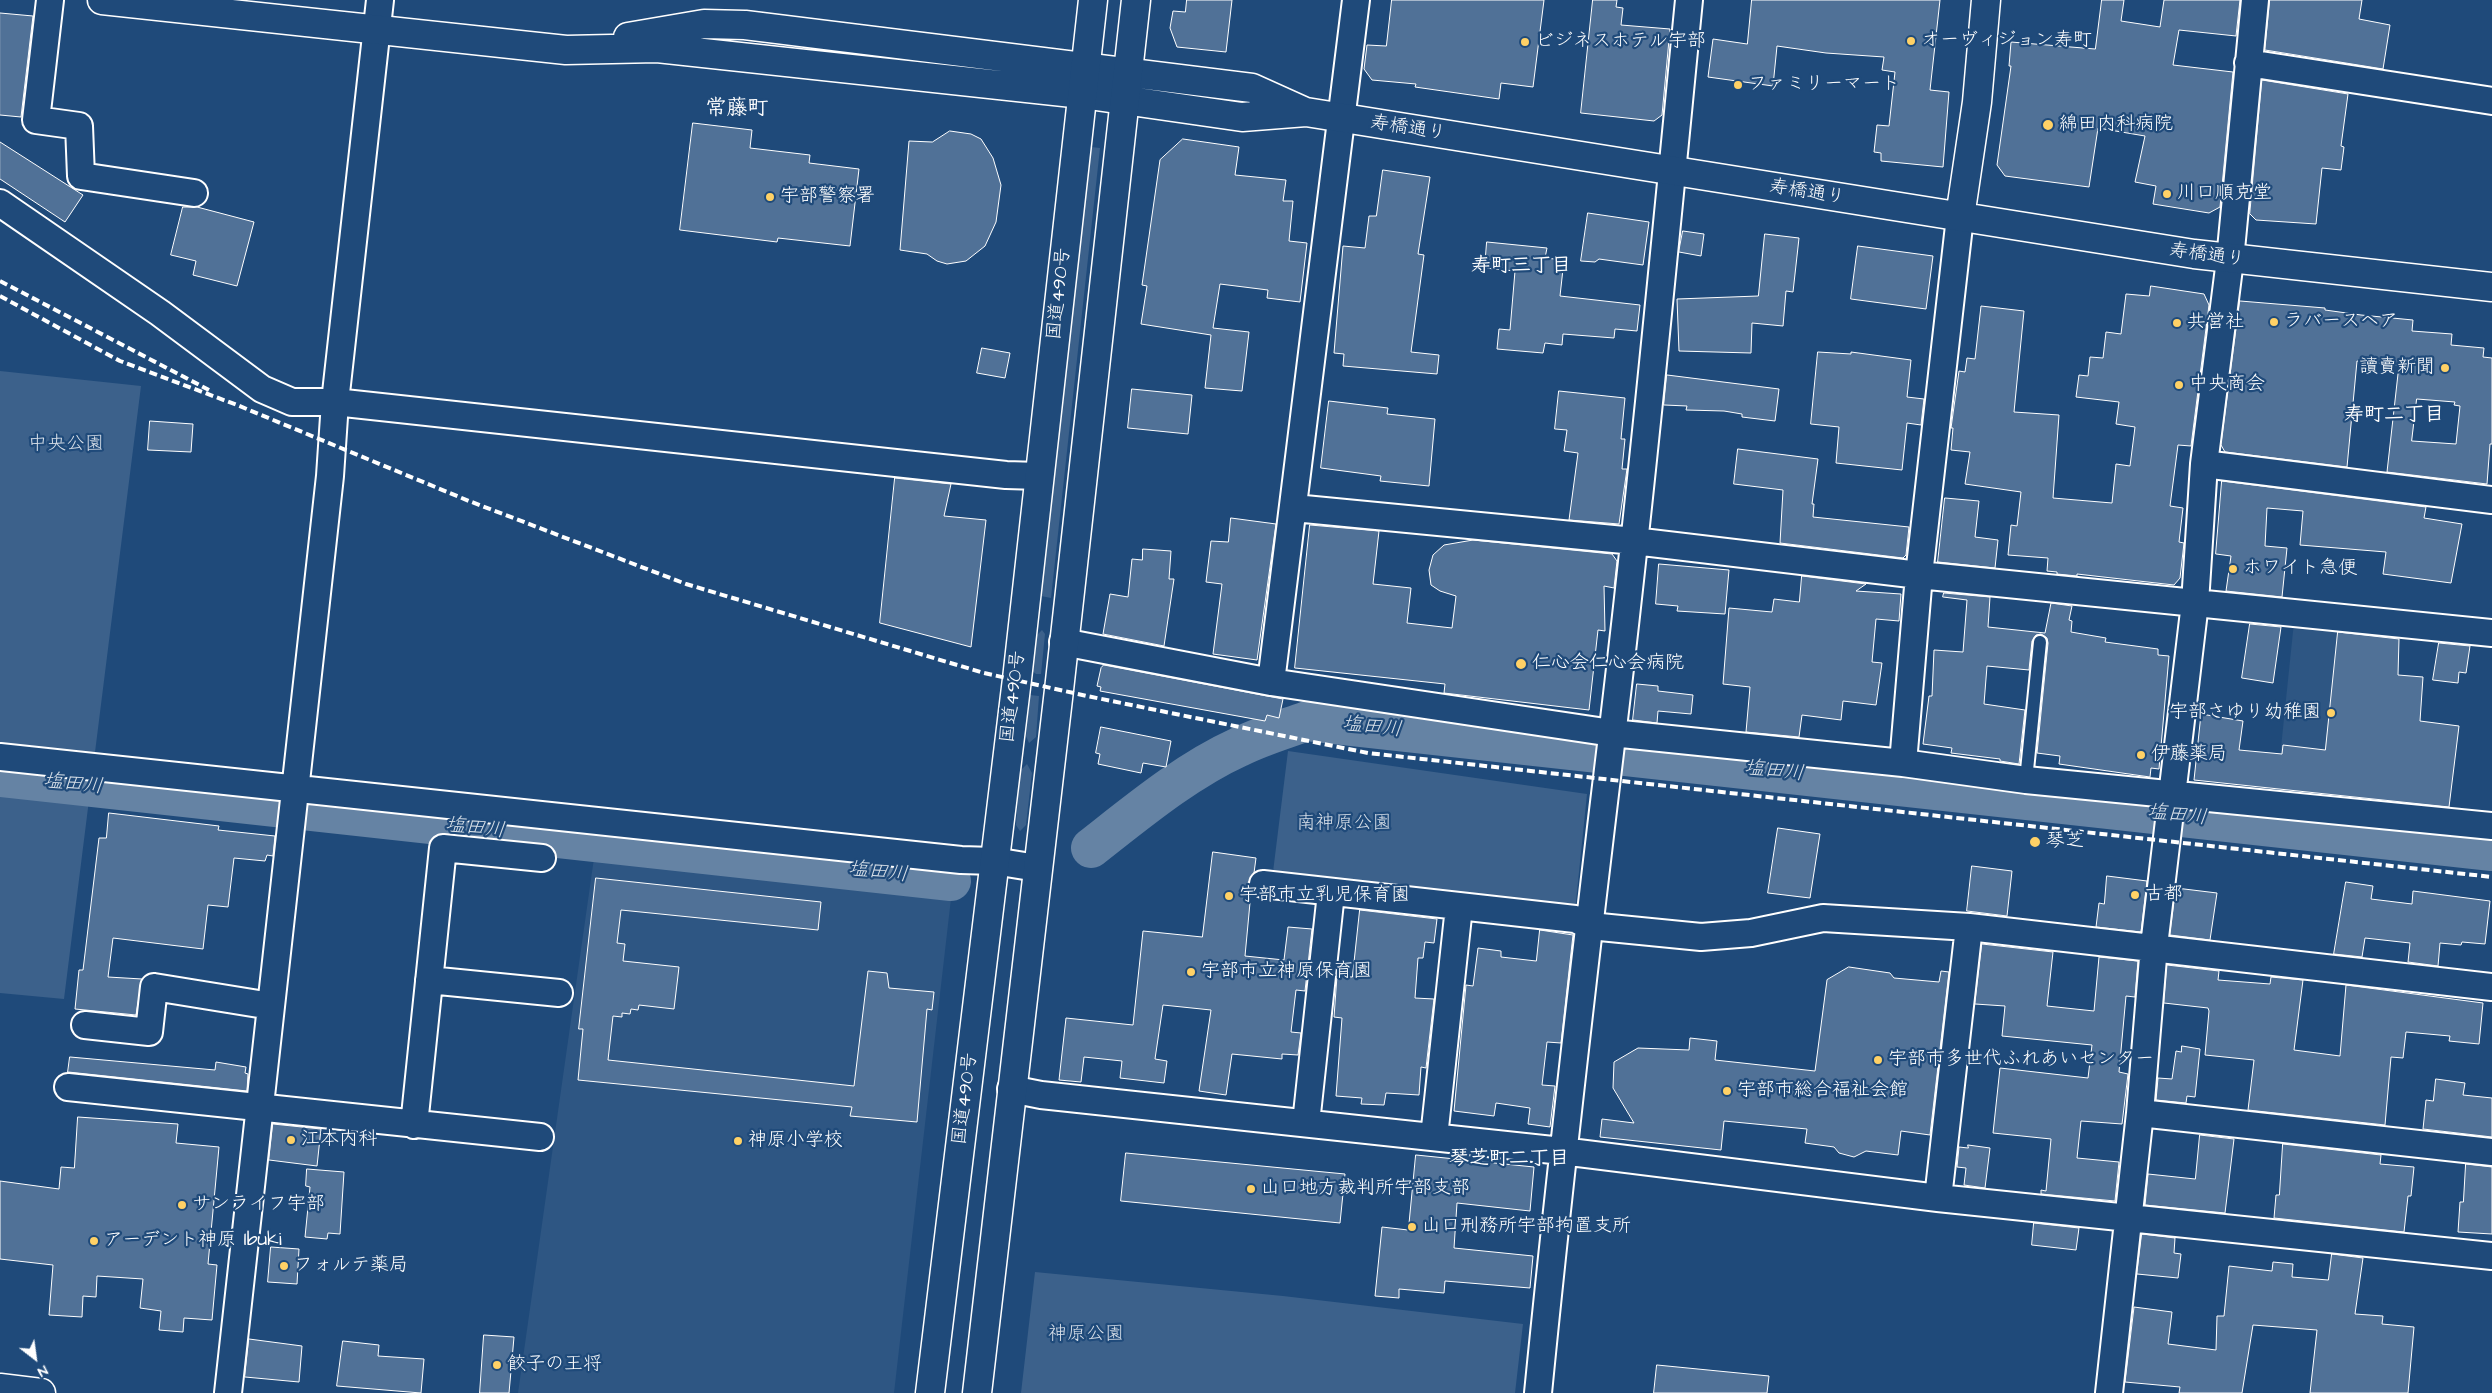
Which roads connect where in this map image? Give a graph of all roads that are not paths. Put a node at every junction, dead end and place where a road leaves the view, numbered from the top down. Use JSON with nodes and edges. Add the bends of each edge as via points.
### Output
{"nodes":[{"id":1,"x":50,"y":0,"type":"edge"},
{"id":2,"x":102,"y":0,"type":"edge"},
{"id":3,"x":380,"y":0,"type":"edge"},
{"id":4,"x":1093,"y":0,"type":"edge"},
{"id":5,"x":1136,"y":0,"type":"edge"},
{"id":6,"x":1356,"y":0,"type":"edge"},
{"id":7,"x":1689,"y":0,"type":"edge"},
{"id":8,"x":1986,"y":0,"type":"edge"},
{"id":9,"x":2256,"y":0,"type":"edge"},
{"id":10,"x":377,"y":29,"type":"junction"},
{"id":11,"x":566,"y":50,"type":"junction"},
{"id":12,"x":2248,"y":63,"type":"junction"},
{"id":13,"x":1085,"y":68,"type":"junction"},
{"id":14,"x":1127,"y":73,"type":"junction"},
{"id":15,"x":1082,"y":94,"type":"junction"},
{"id":16,"x":1124,"y":100,"type":"junction"},
{"id":17,"x":2492,"y":101,"type":"edge"},
{"id":18,"x":1306,"y":112,"type":"junction"},
{"id":19,"x":1341,"y":118,"type":"junction"},
{"id":20,"x":1672,"y":172,"type":"junction"},
{"id":21,"x":194,"y":193,"type":"dead end"},
{"id":22,"x":0,"y":202,"type":"edge"},
{"id":23,"x":1960,"y":217,"type":"junction"},
{"id":24,"x":2230,"y":260,"type":"junction"},
{"id":25,"x":2492,"y":287,"type":"edge"},
{"id":26,"x":335,"y":402,"type":"junction"},
{"id":27,"x":2204,"y":464,"type":"junction"},
{"id":28,"x":1040,"y":476,"type":"junction"},
{"id":29,"x":2492,"y":500,"type":"edge"},
{"id":30,"x":1294,"y":508,"type":"junction"},
{"id":31,"x":1634,"y":541,"type":"junction"},
{"id":32,"x":1919,"y":575,"type":"junction"},
{"id":33,"x":2195,"y":603,"type":"junction"},
{"id":34,"x":2492,"y":633,"type":"edge"},
{"id":35,"x":1063,"y":642,"type":"junction"},
{"id":36,"x":2040,"y":642,"type":"dead end"},
{"id":37,"x":1272,"y":682,"type":"junction"},
{"id":38,"x":1610,"y":748,"type":"junction"},
{"id":39,"x":0,"y":757,"type":"edge"},
{"id":40,"x":1903,"y":763,"type":"junction"},
{"id":41,"x":2026,"y":780,"type":"junction"},
{"id":42,"x":295,"y":793,"type":"junction"},
{"id":43,"x":2173,"y":796,"type":"junction"},
{"id":44,"x":2492,"y":826,"type":"edge"},
{"id":45,"x":542,"y":858,"type":"dead end"},
{"id":46,"x":994,"y":861,"type":"junction"},
{"id":47,"x":1037,"y":868,"type":"junction"},
{"id":48,"x":1263,"y":884,"type":"dead end"},
{"id":49,"x":1331,"y":893,"type":"junction"},
{"id":50,"x":1459,"y":907,"type":"junction"},
{"id":51,"x":1590,"y":926,"type":"junction"},
{"id":52,"x":1970,"y":927,"type":"junction"},
{"id":53,"x":2154,"y":946,"type":"junction"},
{"id":54,"x":430,"y":980,"type":"junction"},
{"id":55,"x":2492,"y":987,"type":"edge"},
{"id":56,"x":559,"y":993,"type":"dead end"},
{"id":57,"x":270,"y":1006,"type":"junction"},
{"id":58,"x":85,"y":1025,"type":"dead end"},
{"id":59,"x":68,"y":1087,"type":"dead end"},
{"id":60,"x":1011,"y":1089,"type":"junction"},
{"id":61,"x":259,"y":1109,"type":"junction"},
{"id":62,"x":2140,"y":1112,"type":"junction"},
{"id":63,"x":1306,"y":1123,"type":"junction"},
{"id":64,"x":414,"y":1125,"type":"junction"},
{"id":65,"x":1434,"y":1137,"type":"junction"},
{"id":66,"x":540,"y":1138,"type":"dead end"},
{"id":67,"x":1562,"y":1151,"type":"junction"},
{"id":68,"x":2492,"y":1152,"type":"edge"},
{"id":69,"x":1938,"y":1198,"type":"junction"},
{"id":70,"x":2128,"y":1218,"type":"junction"},
{"id":71,"x":2492,"y":1256,"type":"edge"},
{"id":72,"x":0,"y":1388,"type":"edge"},
{"id":73,"x":42,"y":1393,"type":"edge"},
{"id":74,"x":228,"y":1393,"type":"edge"},
{"id":75,"x":930,"y":1393,"type":"edge"},
{"id":76,"x":977,"y":1393,"type":"edge"},
{"id":77,"x":1538,"y":1393,"type":"edge"},
{"id":78,"x":2109,"y":1393,"type":"edge"}],
"edges":[{"from":1,"to":21,"type":"street","via":[[36,120],[79,126],[81,176]]},
{"from":2,"to":10,"type":"main road"},
{"from":3,"to":10,"type":"street"},
{"from":4,"to":13,"type":"main road","name":"国道490号"},
{"from":5,"to":14,"type":"main road"},
{"from":6,"to":19,"type":"street"},
{"from":7,"to":20,"type":"street"},
{"from":8,"to":23,"type":"main road","via":[[1977,102]]},
{"from":9,"to":12,"type":"street"},
{"from":10,"to":11,"type":"main road"},
{"from":10,"to":26,"type":"street"},
{"from":11,"to":13,"type":"main road","via":[[677,27],[745,25]]},
{"from":11,"to":15,"type":"main road","name":"寿橋通り","via":[[657,48]]},
{"from":12,"to":17,"type":"street"},
{"from":12,"to":24,"type":"street"},
{"from":13,"to":14,"type":"main road"},
{"from":13,"to":15,"type":"main road","name":"国道490号"},
{"from":14,"to":16,"type":"main road"},
{"from":14,"to":18,"type":"main road","via":[[1252,88]]},
{"from":15,"to":16,"type":"main road","name":"寿橋通り"},
{"from":15,"to":28,"type":"main road","name":"国道490号"},
{"from":16,"to":18,"type":"main road","name":"寿橋通り","via":[[1242,117]]},
{"from":16,"to":35,"type":"main road"},
{"from":18,"to":19,"type":"main road","name":"寿橋通り"},
{"from":19,"to":20,"type":"main road","name":"寿橋通り"},
{"from":19,"to":30,"type":"street"},
{"from":20,"to":23,"type":"main road","name":"寿橋通り"},
{"from":20,"to":31,"type":"street"},
{"from":22,"to":26,"type":"street","via":[[160,312],[262,389],[292,402]]},
{"from":23,"to":24,"type":"main road","name":"寿橋通り"},
{"from":23,"to":32,"type":"street"},
{"from":24,"to":25,"type":"main road","name":"寿橋通り"},
{"from":24,"to":27,"type":"street"},
{"from":26,"to":28,"type":"street","via":[[996,474]]},
{"from":26,"to":42,"type":"street","via":[[330,476]]},
{"from":27,"to":29,"type":"street"},
{"from":27,"to":33,"type":"street"},
{"from":28,"to":46,"type":"main road","name":"国道490号"},
{"from":30,"to":31,"type":"street"},
{"from":30,"to":37,"type":"street"},
{"from":31,"to":32,"type":"street"},
{"from":31,"to":38,"type":"street"},
{"from":32,"to":33,"type":"street"},
{"from":32,"to":40,"type":"street"},
{"from":33,"to":34,"type":"street"},
{"from":33,"to":43,"type":"street"},
{"from":35,"to":37,"type":"street"},
{"from":35,"to":47,"type":"main road"},
{"from":36,"to":41,"type":"lane"},
{"from":37,"to":38,"type":"street"},
{"from":38,"to":40,"type":"street"},
{"from":38,"to":51,"type":"street"},
{"from":39,"to":42,"type":"street"},
{"from":40,"to":41,"type":"street"},
{"from":41,"to":43,"type":"street"},
{"from":42,"to":46,"type":"street"},
{"from":42,"to":57,"type":"street"},
{"from":43,"to":44,"type":"street"},
{"from":43,"to":53,"type":"street"},
{"from":45,"to":54,"type":"street","via":[[443,848]]},
{"from":46,"to":47,"type":"street"},
{"from":46,"to":75,"type":"main road","name":"国道490号"},
{"from":47,"to":60,"type":"main road"},
{"from":48,"to":49,"type":"street"},
{"from":49,"to":50,"type":"street"},
{"from":49,"to":63,"type":"street"},
{"from":50,"to":51,"type":"street","via":[[1574,919]]},
{"from":50,"to":65,"type":"street"},
{"from":51,"to":52,"type":"street","via":[[1701,937],[1751,933],[1823,918]]},
{"from":51,"to":67,"type":"street"},
{"from":52,"to":53,"type":"street"},
{"from":52,"to":69,"type":"street"},
{"from":53,"to":55,"type":"street"},
{"from":53,"to":62,"type":"street"},
{"from":54,"to":56,"type":"street"},
{"from":54,"to":64,"type":"street"},
{"from":57,"to":58,"type":"street","via":[[154,987],[149,1032]]},
{"from":57,"to":61,"type":"street"},
{"from":59,"to":61,"type":"street"},
{"from":60,"to":63,"type":"street","via":[[1041,1095]]},
{"from":60,"to":76,"type":"main road"},
{"from":61,"to":64,"type":"street"},
{"from":61,"to":74,"type":"street"},
{"from":62,"to":68,"type":"street"},
{"from":62,"to":70,"type":"street"},
{"from":63,"to":65,"type":"street"},
{"from":64,"to":66,"type":"street"},
{"from":65,"to":67,"type":"street"},
{"from":67,"to":69,"type":"street"},
{"from":67,"to":77,"type":"street"},
{"from":69,"to":70,"type":"street"},
{"from":70,"to":71,"type":"street"},
{"from":70,"to":78,"type":"street"},
{"from":72,"to":73,"type":"main road"}]}
